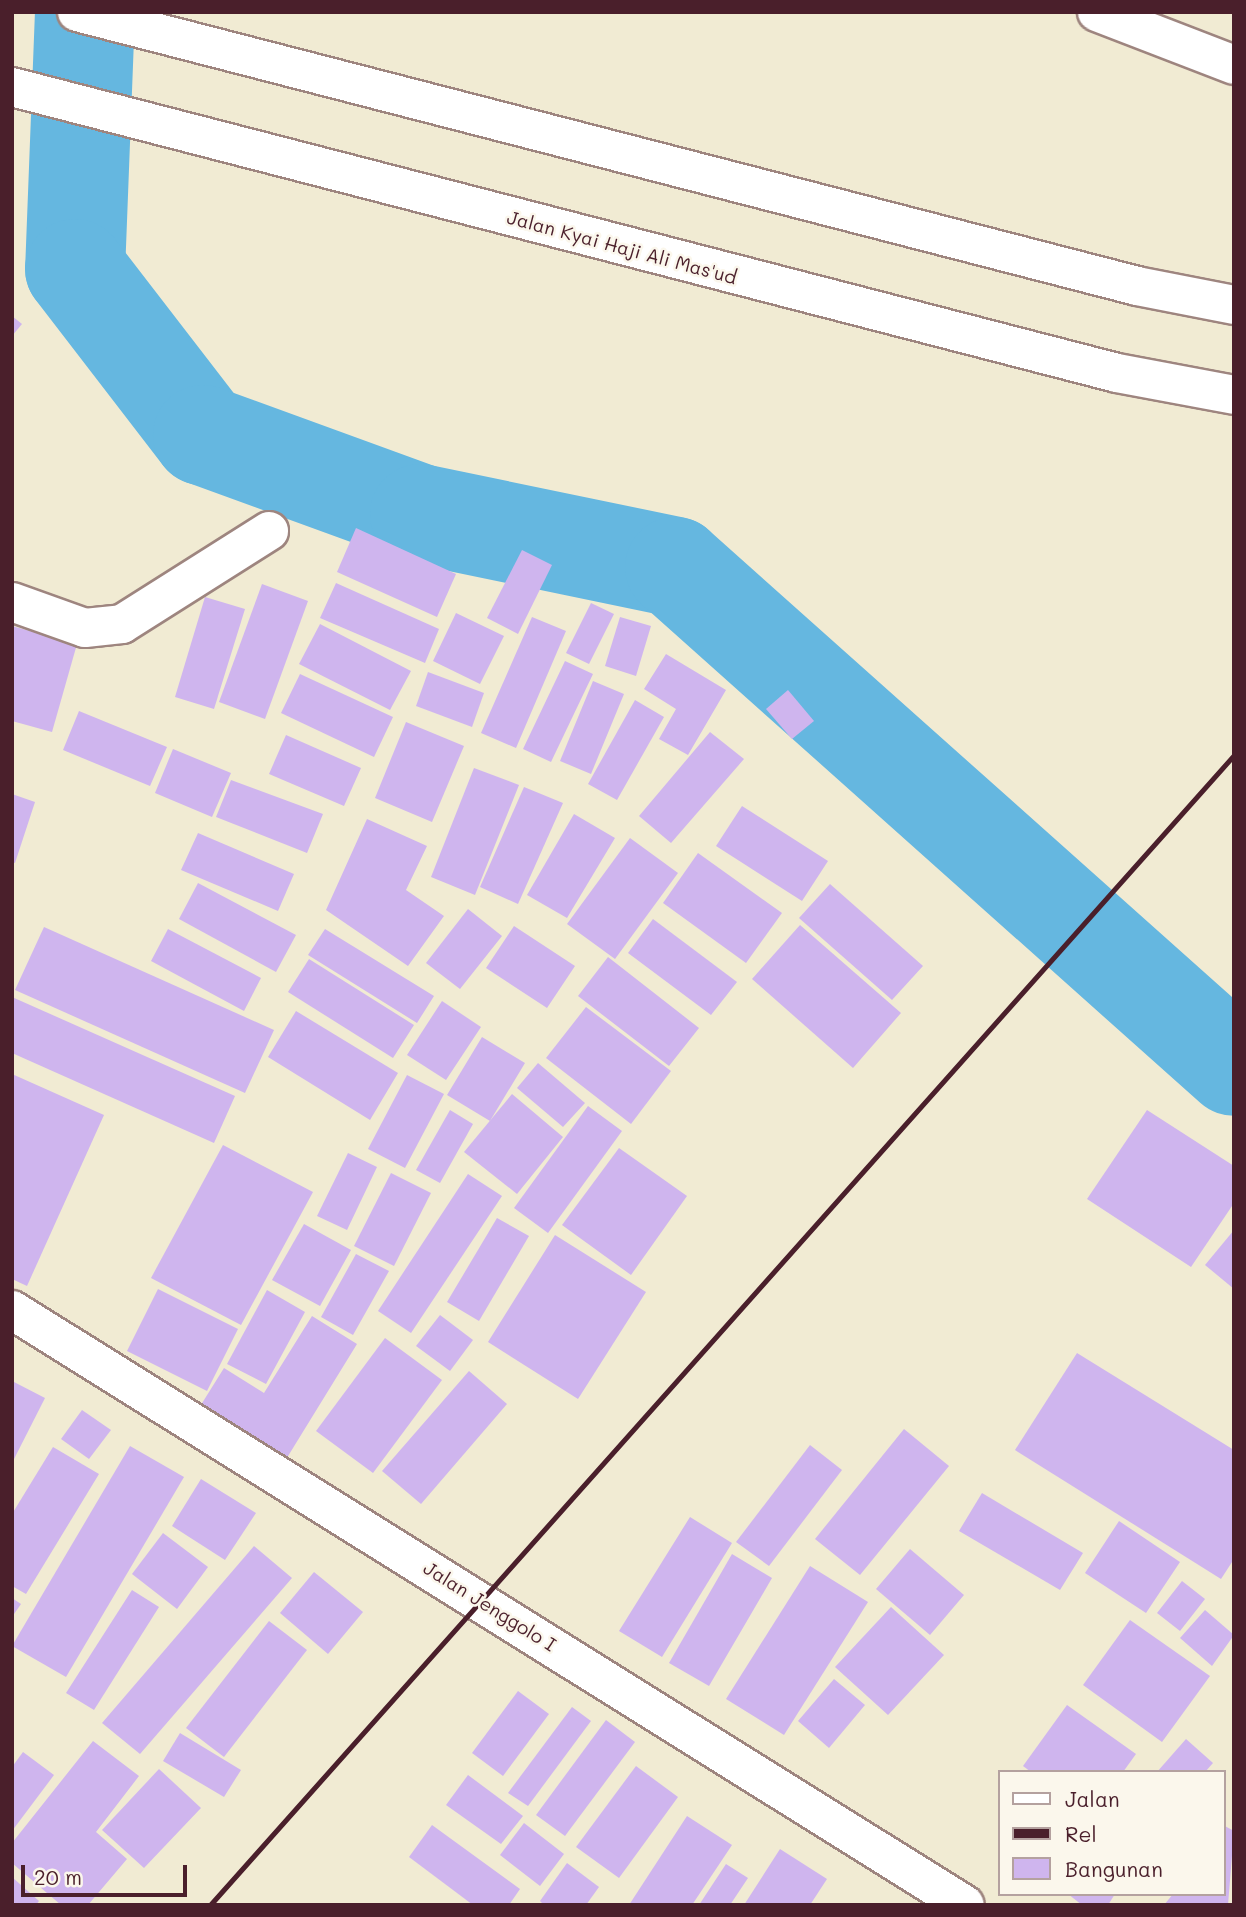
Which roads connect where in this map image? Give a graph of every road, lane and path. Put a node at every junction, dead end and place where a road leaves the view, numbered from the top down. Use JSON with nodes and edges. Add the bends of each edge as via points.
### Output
{"nodes":[{"id":1,"x":77,"y":12,"type":"edge"},
{"id":2,"x":1097,"y":12,"type":"edge"},
{"id":3,"x":1234,"y":65,"type":"edge"},
{"id":4,"x":12,"y":87,"type":"edge"},
{"id":5,"x":1234,"y":305,"type":"edge"},
{"id":6,"x":1234,"y":395,"type":"edge"},
{"id":7,"x":268,"y":531,"type":"dead end"},
{"id":8,"x":12,"y":602,"type":"edge"},
{"id":9,"x":12,"y":1310,"type":"edge"},
{"id":10,"x":965,"y":1905,"type":"edge"}],
"edges":[{"from":1,"to":5,"type":"street","via":[[1123,283]]},
{"from":2,"to":3,"type":"street"},
{"from":4,"to":6,"type":"street","name":"Jalan Kyai Haji Ali Mas'ud","via":[[1117,373]]},
{"from":7,"to":8,"type":"street","via":[[122,624],[85,628]]},
{"from":9,"to":10,"type":"street","name":"Jalan Jenggolo I"}]}
